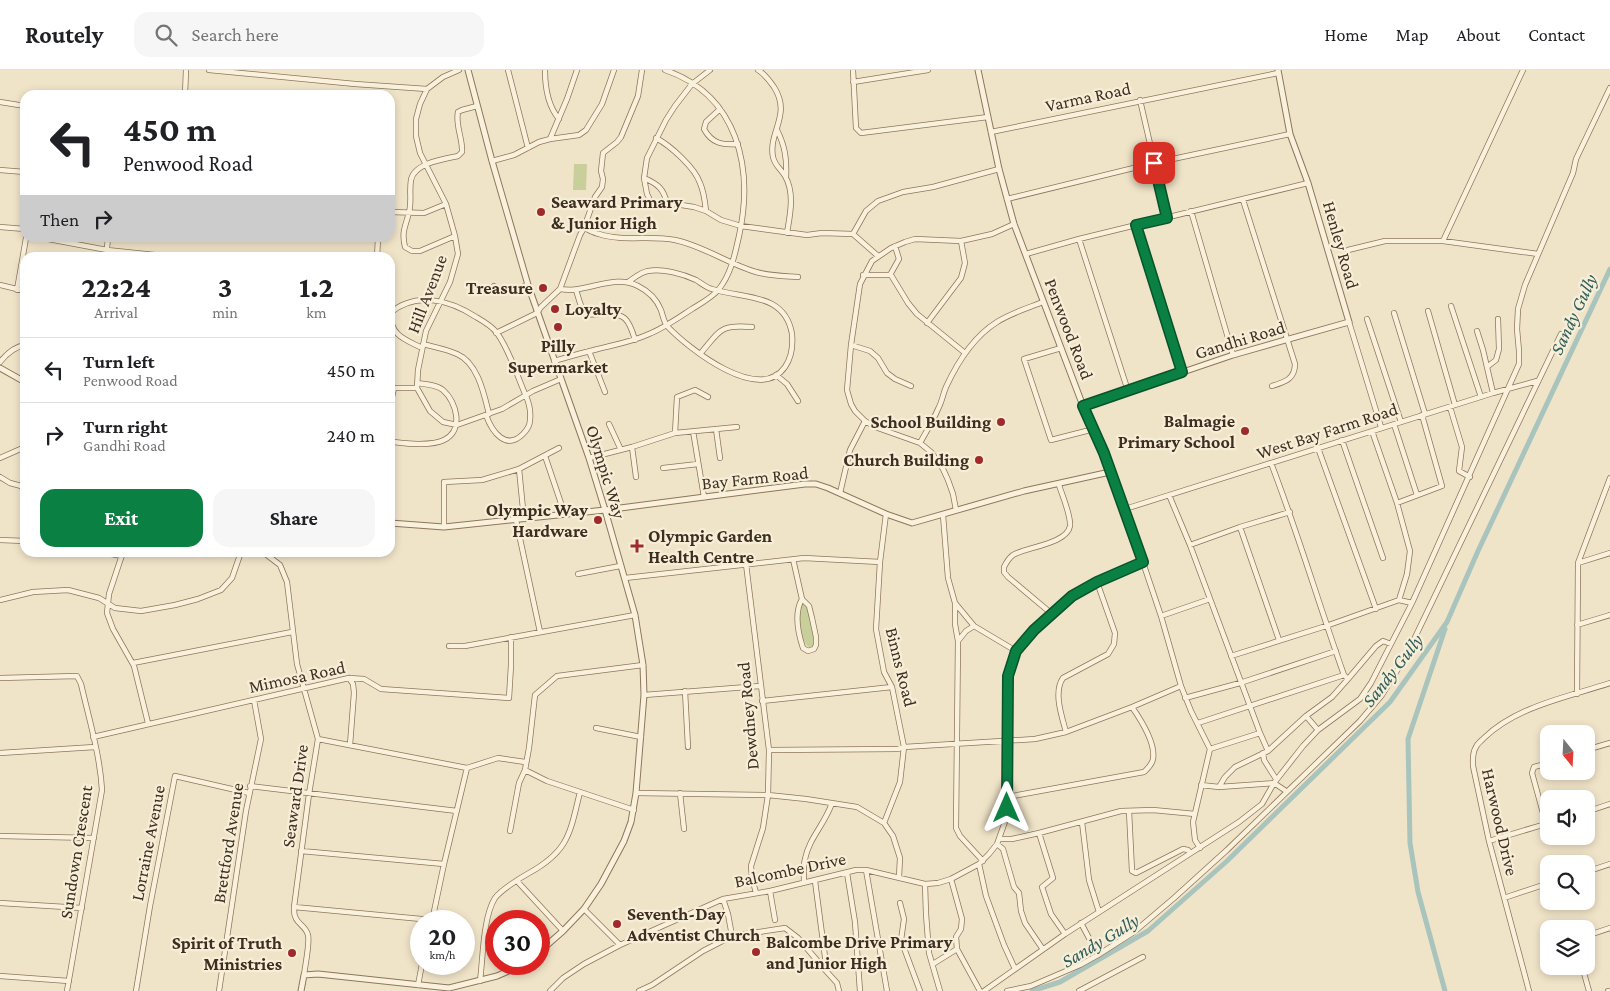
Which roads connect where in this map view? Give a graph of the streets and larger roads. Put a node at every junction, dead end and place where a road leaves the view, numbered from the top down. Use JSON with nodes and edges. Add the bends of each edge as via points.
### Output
{"nodes":[{"id":1,"x":186,"y":70,"type":"edge"},
{"id":2,"x":209,"y":70,"type":"edge"},
{"id":3,"x":460,"y":70,"type":"edge"},
{"id":4,"x":468,"y":70,"type":"edge"},
{"id":5,"x":508,"y":70,"type":"edge"},
{"id":6,"x":545,"y":70,"type":"edge"},
{"id":7,"x":577,"y":70,"type":"edge"},
{"id":8,"x":614,"y":70,"type":"edge"},
{"id":9,"x":642,"y":70,"type":"edge"},
{"id":10,"x":665,"y":70,"type":"edge"},
{"id":11,"x":681,"y":70,"type":"edge"},
{"id":12,"x":710,"y":70,"type":"edge"},
{"id":13,"x":758,"y":70,"type":"edge"},
{"id":14,"x":853,"y":70,"type":"edge"},
{"id":15,"x":928,"y":70,"type":"edge"},
{"id":16,"x":978,"y":70,"type":"edge"},
{"id":17,"x":1523,"y":70,"type":"edge"},
{"id":18,"x":1278,"y":71,"type":"edge"},
{"id":19,"x":677,"y":75,"type":"junction"},
{"id":20,"x":853,"y":82,"type":"junction"},
{"id":21,"x":692,"y":84,"type":"junction"},
{"id":22,"x":1610,"y":88,"type":"edge"},
{"id":23,"x":427,"y":89,"type":"junction"},
{"id":24,"x":185,"y":90,"type":"edge"},
{"id":25,"x":1140,"y":100,"type":"junction"},
{"id":26,"x":0,"y":102,"type":"edge"},
{"id":27,"x":20,"y":105,"type":"edge"},
{"id":28,"x":477,"y":106,"type":"junction"},
{"id":29,"x":720,"y":108,"type":"junction"},
{"id":30,"x":988,"y":117,"type":"junction"},
{"id":31,"x":559,"y":119,"type":"junction"},
{"id":32,"x":777,"y":130,"type":"junction"},
{"id":33,"x":991,"y":132,"type":"junction"},
{"id":34,"x":1290,"y":134,"type":"junction"},
{"id":35,"x":656,"y":138,"type":"junction"},
{"id":36,"x":550,"y":139,"type":"junction"},
{"id":37,"x":738,"y":144,"type":"junction"},
{"id":38,"x":528,"y":148,"type":"junction"},
{"id":39,"x":492,"y":161,"type":"junction"},
{"id":40,"x":1154,"y":163,"type":"junction"},
{"id":41,"x":426,"y":164,"type":"junction"},
{"id":42,"x":999,"y":169,"type":"junction"},
{"id":43,"x":0,"y":170,"type":"edge"},
{"id":44,"x":20,"y":172,"type":"edge"},
{"id":45,"x":786,"y":177,"type":"junction"},
{"id":46,"x":644,"y":178,"type":"junction"},
{"id":47,"x":1308,"y":183,"type":"junction"},
{"id":48,"x":1007,"y":199,"type":"junction"},
{"id":49,"x":1242,"y":200,"type":"junction"},
{"id":50,"x":446,"y":204,"type":"junction"},
{"id":51,"x":667,"y":204,"type":"junction"},
{"id":52,"x":706,"y":211,"type":"junction"},
{"id":53,"x":395,"y":212,"type":"edge"},
{"id":54,"x":1191,"y":212,"type":"junction"},
{"id":55,"x":409,"y":213,"type":"junction"},
{"id":56,"x":1167,"y":218,"type":"junction"},
{"id":57,"x":1014,"y":224,"type":"junction"},
{"id":58,"x":1136,"y":225,"type":"junction"},
{"id":59,"x":741,"y":226,"type":"junction"},
{"id":60,"x":0,"y":227,"type":"edge"},
{"id":61,"x":584,"y":228,"type":"junction"},
{"id":62,"x":20,"y":229,"type":"edge"},
{"id":63,"x":787,"y":233,"type":"junction"},
{"id":64,"x":853,"y":234,"type":"junction"},
{"id":65,"x":455,"y":236,"type":"junction"},
{"id":66,"x":1079,"y":239,"type":"junction"},
{"id":67,"x":961,"y":240,"type":"junction"},
{"id":68,"x":1443,"y":241,"type":"junction"},
{"id":69,"x":64,"y":242,"type":"edge"},
{"id":70,"x":108,"y":242,"type":"edge"},
{"id":71,"x":896,"y":246,"type":"junction"},
{"id":72,"x":107,"y":250,"type":"junction"},
{"id":73,"x":1348,"y":250,"type":"dead end"},
{"id":74,"x":126,"y":252,"type":"edge"},
{"id":75,"x":1026,"y":254,"type":"junction"},
{"id":76,"x":1538,"y":254,"type":"junction"},
{"id":77,"x":878,"y":256,"type":"junction"},
{"id":78,"x":733,"y":263,"type":"junction"},
{"id":79,"x":20,"y":269,"type":"edge"},
{"id":80,"x":863,"y":275,"type":"junction"},
{"id":81,"x":890,"y":275,"type":"junction"},
{"id":82,"x":798,"y":277,"type":"dead end"},
{"id":83,"x":628,"y":282,"type":"junction"},
{"id":84,"x":528,"y":284,"type":"junction"},
{"id":85,"x":0,"y":285,"type":"edge"},
{"id":86,"x":494,"y":286,"type":"dead end"},
{"id":87,"x":560,"y":288,"type":"junction"},
{"id":88,"x":16,"y":290,"type":"junction"},
{"id":89,"x":20,"y":290,"type":"edge"},
{"id":90,"x":576,"y":290,"type":"junction"},
{"id":91,"x":719,"y":290,"type":"junction"},
{"id":92,"x":441,"y":301,"type":"junction"},
{"id":93,"x":1043,"y":302,"type":"junction"},
{"id":94,"x":1451,"y":306,"type":"dead end"},
{"id":95,"x":395,"y":309,"type":"edge"},
{"id":96,"x":1428,"y":311,"type":"dead end"},
{"id":97,"x":1394,"y":313,"type":"dead end"},
{"id":98,"x":538,"y":314,"type":"junction"},
{"id":99,"x":1367,"y":319,"type":"dead end"},
{"id":100,"x":1498,"y":319,"type":"dead end"},
{"id":101,"x":1349,"y":322,"type":"junction"},
{"id":102,"x":927,"y":323,"type":"junction"},
{"id":103,"x":666,"y":325,"type":"junction"},
{"id":104,"x":752,"y":328,"type":"dead end"},
{"id":105,"x":1477,"y":331,"type":"dead end"},
{"id":106,"x":395,"y":333,"type":"edge"},
{"id":107,"x":496,"y":333,"type":"junction"},
{"id":108,"x":1562,"y":334,"type":"dead end"},
{"id":109,"x":1288,"y":339,"type":"junction"},
{"id":110,"x":635,"y":340,"type":"junction"},
{"id":111,"x":851,"y":344,"type":"junction"},
{"id":112,"x":20,"y":346,"type":"edge"},
{"id":113,"x":423,"y":346,"type":"junction"},
{"id":114,"x":1061,"y":348,"type":"junction"},
{"id":115,"x":589,"y":351,"type":"junction"},
{"id":116,"x":965,"y":353,"type":"junction"},
{"id":117,"x":700,"y":354,"type":"junction"},
{"id":118,"x":1233,"y":355,"type":"junction"},
{"id":119,"x":554,"y":361,"type":"junction"},
{"id":120,"x":0,"y":362,"type":"edge"},
{"id":121,"x":1487,"y":367,"type":"junction"},
{"id":122,"x":0,"y":368,"type":"edge"},
{"id":123,"x":1182,"y":372,"type":"junction"},
{"id":124,"x":776,"y":375,"type":"junction"},
{"id":125,"x":20,"y":379,"type":"edge"},
{"id":126,"x":561,"y":379,"type":"junction"},
{"id":127,"x":1537,"y":382,"type":"junction"},
{"id":128,"x":417,"y":386,"type":"junction"},
{"id":129,"x":911,"y":386,"type":"dead end"},
{"id":130,"x":1272,"y":386,"type":"dead end"},
{"id":131,"x":395,"y":388,"type":"edge"},
{"id":132,"x":1507,"y":389,"type":"junction"},
{"id":133,"x":1128,"y":391,"type":"junction"},
{"id":134,"x":605,"y":392,"type":"dead end"},
{"id":135,"x":1493,"y":393,"type":"junction"},
{"id":136,"x":526,"y":396,"type":"junction"},
{"id":137,"x":708,"y":397,"type":"dead end"},
{"id":138,"x":1481,"y":397,"type":"junction"},
{"id":139,"x":798,"y":401,"type":"dead end"},
{"id":140,"x":1455,"y":405,"type":"junction"},
{"id":141,"x":1083,"y":406,"type":"junction"},
{"id":142,"x":1450,"y":407,"type":"junction"},
{"id":143,"x":488,"y":414,"type":"junction"},
{"id":144,"x":1423,"y":415,"type":"junction"},
{"id":145,"x":865,"y":421,"type":"junction"},
{"id":146,"x":1401,"y":422,"type":"junction"},
{"id":147,"x":609,"y":424,"type":"dead end"},
{"id":148,"x":1394,"y":424,"type":"junction"},
{"id":149,"x":457,"y":425,"type":"junction"},
{"id":150,"x":737,"y":427,"type":"dead end"},
{"id":151,"x":1381,"y":428,"type":"junction"},
{"id":152,"x":716,"y":429,"type":"junction"},
{"id":153,"x":1094,"y":429,"type":"junction"},
{"id":154,"x":693,"y":431,"type":"junction"},
{"id":155,"x":1372,"y":431,"type":"junction"},
{"id":156,"x":676,"y":433,"type":"junction"},
{"id":157,"x":1342,"y":440,"type":"junction"},
{"id":158,"x":395,"y":441,"type":"edge"},
{"id":159,"x":920,"y":443,"type":"junction"},
{"id":160,"x":632,"y":447,"type":"junction"},
{"id":161,"x":559,"y":448,"type":"dead end"},
{"id":162,"x":1318,"y":448,"type":"junction"},
{"id":163,"x":20,"y":449,"type":"edge"},
{"id":164,"x":621,"y":450,"type":"junction"},
{"id":165,"x":545,"y":456,"type":"junction"},
{"id":166,"x":0,"y":458,"type":"edge"},
{"id":167,"x":589,"y":458,"type":"junction"},
{"id":168,"x":720,"y":458,"type":"dead end"},
{"id":169,"x":1272,"y":463,"type":"junction"},
{"id":170,"x":698,"y":464,"type":"junction"},
{"id":171,"x":663,"y":468,"type":"dead end"},
{"id":172,"x":519,"y":469,"type":"junction"},
{"id":173,"x":1110,"y":472,"type":"junction"},
{"id":174,"x":0,"y":477,"type":"edge"},
{"id":175,"x":636,"y":477,"type":"dead end"},
{"id":176,"x":1470,"y":477,"type":"junction"},
{"id":177,"x":1610,"y":478,"type":"edge"},
{"id":178,"x":1059,"y":485,"type":"junction"},
{"id":179,"x":20,"y":486,"type":"edge"},
{"id":180,"x":1607,"y":492,"type":"edge"},
{"id":181,"x":840,"y":493,"type":"junction"},
{"id":182,"x":1169,"y":495,"type":"junction"},
{"id":183,"x":1417,"y":495,"type":"junction"},
{"id":184,"x":704,"y":497,"type":"junction"},
{"id":185,"x":1397,"y":502,"type":"junction"},
{"id":186,"x":1125,"y":509,"type":"junction"},
{"id":187,"x":605,"y":510,"type":"junction"},
{"id":188,"x":956,"y":510,"type":"junction"},
{"id":189,"x":1290,"y":512,"type":"junction"},
{"id":190,"x":886,"y":514,"type":"junction"},
{"id":191,"x":565,"y":515,"type":"junction"},
{"id":192,"x":943,"y":515,"type":"junction"},
{"id":193,"x":524,"y":519,"type":"junction"},
{"id":194,"x":516,"y":520,"type":"junction"},
{"id":195,"x":395,"y":523,"type":"edge"},
{"id":196,"x":444,"y":527,"type":"junction"},
{"id":197,"x":1240,"y":528,"type":"junction"},
{"id":198,"x":0,"y":540,"type":"edge"},
{"id":199,"x":20,"y":542,"type":"edge"},
{"id":200,"x":1190,"y":545,"type":"junction"},
{"id":201,"x":1610,"y":553,"type":"edge"},
{"id":202,"x":122,"y":557,"type":"edge"},
{"id":203,"x":239,"y":557,"type":"edge"},
{"id":204,"x":270,"y":557,"type":"edge"},
{"id":205,"x":1383,"y":558,"type":"dead end"},
{"id":206,"x":793,"y":559,"type":"junction"},
{"id":207,"x":880,"y":562,"type":"junction"},
{"id":208,"x":1143,"y":562,"type":"junction"},
{"id":209,"x":1578,"y":563,"type":"junction"},
{"id":210,"x":746,"y":564,"type":"junction"},
{"id":211,"x":620,"y":566,"type":"junction"},
{"id":212,"x":578,"y":574,"type":"dead end"},
{"id":213,"x":625,"y":578,"type":"junction"},
{"id":214,"x":1097,"y":582,"type":"junction"},
{"id":215,"x":802,"y":599,"type":"junction"},
{"id":216,"x":1210,"y":599,"type":"junction"},
{"id":217,"x":0,"y":600,"type":"edge"},
{"id":218,"x":1399,"y":600,"type":"junction"},
{"id":219,"x":107,"y":603,"type":"junction"},
{"id":220,"x":955,"y":603,"type":"junction"},
{"id":221,"x":1412,"y":603,"type":"junction"},
{"id":222,"x":1376,"y":609,"type":"junction"},
{"id":223,"x":1052,"y":614,"type":"junction"},
{"id":224,"x":635,"y":615,"type":"junction"},
{"id":225,"x":1610,"y":615,"type":"edge"},
{"id":226,"x":1161,"y":616,"type":"junction"},
{"id":227,"x":1577,"y":625,"type":"junction"},
{"id":228,"x":974,"y":626,"type":"junction"},
{"id":229,"x":1326,"y":626,"type":"junction"},
{"id":230,"x":292,"y":632,"type":"junction"},
{"id":231,"x":540,"y":632,"type":"junction"},
{"id":232,"x":511,"y":637,"type":"junction"},
{"id":233,"x":958,"y":640,"type":"junction"},
{"id":234,"x":1279,"y":640,"type":"junction"},
{"id":235,"x":1391,"y":644,"type":"junction"},
{"id":236,"x":449,"y":646,"type":"dead end"},
{"id":237,"x":1016,"y":651,"type":"junction"},
{"id":238,"x":1336,"y":651,"type":"junction"},
{"id":239,"x":1231,"y":656,"type":"junction"},
{"id":240,"x":133,"y":662,"type":"junction"},
{"id":241,"x":643,"y":664,"type":"junction"},
{"id":242,"x":1346,"y":677,"type":"junction"},
{"id":243,"x":0,"y":678,"type":"edge"},
{"id":244,"x":350,"y":678,"type":"junction"},
{"id":245,"x":1240,"y":683,"type":"junction"},
{"id":246,"x":1610,"y":683,"type":"edge"},
{"id":247,"x":760,"y":686,"type":"junction"},
{"id":248,"x":1181,"y":686,"type":"junction"},
{"id":249,"x":892,"y":687,"type":"junction"},
{"id":250,"x":304,"y":688,"type":"junction"},
{"id":251,"x":685,"y":691,"type":"junction"},
{"id":252,"x":1577,"y":694,"type":"junction"},
{"id":253,"x":644,"y":695,"type":"junction"},
{"id":254,"x":1185,"y":698,"type":"junction"},
{"id":255,"x":254,"y":700,"type":"junction"},
{"id":256,"x":762,"y":701,"type":"junction"},
{"id":257,"x":1249,"y":705,"type":"junction"},
{"id":258,"x":1132,"y":707,"type":"junction"},
{"id":259,"x":1306,"y":716,"type":"junction"},
{"id":260,"x":148,"y":723,"type":"junction"},
{"id":261,"x":1198,"y":723,"type":"junction"},
{"id":262,"x":596,"y":728,"type":"dead end"},
{"id":263,"x":1318,"y":730,"type":"junction"},
{"id":264,"x":1066,"y":732,"type":"junction"},
{"id":265,"x":1260,"y":733,"type":"junction"},
{"id":266,"x":94,"y":737,"type":"junction"},
{"id":267,"x":641,"y":737,"type":"junction"},
{"id":268,"x":318,"y":739,"type":"junction"},
{"id":269,"x":1007,"y":741,"type":"junction"},
{"id":270,"x":1610,"y":743,"type":"edge"},
{"id":271,"x":957,"y":744,"type":"junction"},
{"id":272,"x":350,"y":745,"type":"junction"},
{"id":273,"x":95,"y":747,"type":"junction"},
{"id":274,"x":688,"y":747,"type":"dead end"},
{"id":275,"x":904,"y":747,"type":"junction"},
{"id":276,"x":1595,"y":747,"type":"edge"},
{"id":277,"x":1210,"y":749,"type":"junction"},
{"id":278,"x":769,"y":750,"type":"junction"},
{"id":279,"x":1265,"y":752,"type":"junction"},
{"id":280,"x":0,"y":754,"type":"edge"},
{"id":281,"x":525,"y":762,"type":"junction"},
{"id":282,"x":1540,"y":765,"type":"edge"},
{"id":283,"x":467,"y":768,"type":"junction"},
{"id":284,"x":525,"y":770,"type":"junction"},
{"id":285,"x":1275,"y":781,"type":"junction"},
{"id":286,"x":1201,"y":785,"type":"junction"},
{"id":287,"x":250,"y":786,"type":"junction"},
{"id":288,"x":1219,"y":787,"type":"junction"},
{"id":289,"x":1286,"y":791,"type":"junction"},
{"id":290,"x":580,"y":792,"type":"junction"},
{"id":291,"x":249,"y":793,"type":"junction"},
{"id":292,"x":636,"y":793,"type":"junction"},
{"id":293,"x":680,"y":793,"type":"junction"},
{"id":294,"x":309,"y":794,"type":"junction"},
{"id":295,"x":768,"y":795,"type":"junction"},
{"id":296,"x":1007,"y":797,"type":"junction"},
{"id":297,"x":1540,"y":800,"type":"edge"},
{"id":298,"x":832,"y":803,"type":"junction"},
{"id":299,"x":1610,"y":804,"type":"edge"},
{"id":300,"x":1595,"y":809,"type":"edge"},
{"id":301,"x":457,"y":810,"type":"junction"},
{"id":302,"x":634,"y":810,"type":"junction"},
{"id":303,"x":1129,"y":811,"type":"junction"},
{"id":304,"x":1195,"y":814,"type":"junction"},
{"id":305,"x":1082,"y":822,"type":"junction"},
{"id":306,"x":884,"y":823,"type":"junction"},
{"id":307,"x":1540,"y":825,"type":"edge"},
{"id":308,"x":684,"y":829,"type":"dead end"},
{"id":309,"x":510,"y":831,"type":"dead end"},
{"id":310,"x":1039,"y":833,"type":"junction"},
{"id":311,"x":0,"y":836,"type":"edge"},
{"id":312,"x":94,"y":838,"type":"junction"},
{"id":313,"x":999,"y":841,"type":"junction"},
{"id":314,"x":1489,"y":841,"type":"junction"},
{"id":315,"x":1200,"y":848,"type":"junction"},
{"id":316,"x":301,"y":851,"type":"junction"},
{"id":317,"x":1191,"y":853,"type":"junction"},
{"id":318,"x":983,"y":860,"type":"junction"},
{"id":319,"x":444,"y":864,"type":"junction"},
{"id":320,"x":979,"y":864,"type":"junction"},
{"id":321,"x":1610,"y":864,"type":"edge"},
{"id":322,"x":1595,"y":869,"type":"edge"},
{"id":323,"x":866,"y":870,"type":"junction"},
{"id":324,"x":847,"y":873,"type":"junction"},
{"id":325,"x":899,"y":878,"type":"junction"},
{"id":326,"x":951,"y":879,"type":"junction"},
{"id":327,"x":516,"y":881,"type":"junction"},
{"id":328,"x":815,"y":881,"type":"junction"},
{"id":329,"x":804,"y":883,"type":"junction"},
{"id":330,"x":925,"y":884,"type":"junction"},
{"id":331,"x":1540,"y":886,"type":"edge"},
{"id":332,"x":770,"y":891,"type":"junction"},
{"id":333,"x":756,"y":893,"type":"junction"},
{"id":334,"x":1504,"y":898,"type":"junction"},
{"id":335,"x":723,"y":899,"type":"junction"},
{"id":336,"x":0,"y":903,"type":"edge"},
{"id":337,"x":900,"y":903,"type":"dead end"},
{"id":338,"x":294,"y":907,"type":"junction"},
{"id":339,"x":82,"y":908,"type":"junction"},
{"id":340,"x":584,"y":908,"type":"junction"},
{"id":341,"x":434,"y":910,"type":"edge"},
{"id":342,"x":1099,"y":912,"type":"junction"},
{"id":343,"x":410,"y":918,"type":"edge"},
{"id":344,"x":776,"y":920,"type":"dead end"},
{"id":345,"x":1081,"y":924,"type":"junction"},
{"id":346,"x":1610,"y":928,"type":"edge"},
{"id":347,"x":563,"y":932,"type":"junction"},
{"id":348,"x":1595,"y":933,"type":"edge"},
{"id":349,"x":1065,"y":934,"type":"junction"},
{"id":350,"x":732,"y":936,"type":"junction"},
{"id":351,"x":550,"y":943,"type":"edge"},
{"id":352,"x":620,"y":945,"type":"junction"},
{"id":353,"x":1042,"y":948,"type":"junction"},
{"id":354,"x":957,"y":949,"type":"junction"},
{"id":355,"x":1098,"y":955,"type":"junction"},
{"id":356,"x":1143,"y":957,"type":"dead end"},
{"id":357,"x":933,"y":964,"type":"junction"},
{"id":358,"x":1015,"y":969,"type":"junction"},
{"id":359,"x":827,"y":972,"type":"junction"},
{"id":360,"x":304,"y":975,"type":"junction"},
{"id":361,"x":420,"y":975,"type":"edge"},
{"id":362,"x":499,"y":975,"type":"edge"},
{"id":363,"x":1585,"y":975,"type":"edge"},
{"id":364,"x":0,"y":976,"type":"edge"},
{"id":365,"x":69,"y":981,"type":"junction"},
{"id":366,"x":480,"y":981,"type":"junction"},
{"id":367,"x":418,"y":985,"type":"junction"},
{"id":368,"x":652,"y":985,"type":"junction"},
{"id":369,"x":449,"y":990,"type":"edge"},
{"id":370,"x":67,"y":991,"type":"edge"},
{"id":371,"x":136,"y":991,"type":"edge"},
{"id":372,"x":219,"y":991,"type":"edge"},
{"id":373,"x":301,"y":991,"type":"edge"},
{"id":374,"x":550,"y":991,"type":"edge"},
{"id":375,"x":639,"y":991,"type":"edge"},
{"id":376,"x":653,"y":991,"type":"edge"},
{"id":377,"x":839,"y":991,"type":"edge"},
{"id":378,"x":860,"y":991,"type":"edge"},
{"id":379,"x":887,"y":991,"type":"edge"},
{"id":380,"x":920,"y":991,"type":"edge"},
{"id":381,"x":940,"y":991,"type":"edge"},
{"id":382,"x":980,"y":991,"type":"edge"},
{"id":383,"x":984,"y":991,"type":"edge"},
{"id":384,"x":1008,"y":991,"type":"edge"},
{"id":385,"x":1079,"y":991,"type":"edge"},
{"id":386,"x":1529,"y":991,"type":"edge"},
{"id":387,"x":1589,"y":991,"type":"edge"}],
"edges":[{"from":1,"to":24,"type":"street"},
{"from":2,"to":23,"type":"street"},
{"from":3,"to":23,"type":"street"},
{"from":4,"to":28,"type":"street","name":"Olympic Way"},
{"from":5,"to":38,"type":"street"},
{"from":6,"to":31,"type":"street","via":[[550,102]]},
{"from":7,"to":31,"type":"street"},
{"from":8,"to":36,"type":"street","via":[[602,104],[586,130],[579,135]]},
{"from":9,"to":61,"type":"street","via":[[638,96],[621,137],[604,153],[602,187]]},
{"from":10,"to":19,"type":"street"},
{"from":11,"to":19,"type":"street"},
{"from":12,"to":21,"type":"street"},
{"from":13,"to":32,"type":"street","via":[[776,89],[780,101]]},
{"from":14,"to":20,"type":"street"},
{"from":15,"to":20,"type":"street"},
{"from":16,"to":30,"type":"street","name":"Penwood Road"},
{"from":17,"to":68,"type":"street"},
{"from":18,"to":25,"type":"street","name":"Varma Road"},
{"from":18,"to":34,"type":"street","name":"Henley Road"},
{"from":19,"to":21,"type":"street"},
{"from":20,"to":30,"type":"street","via":[[856,128],[860,133]]},
{"from":21,"to":29,"type":"street"},
{"from":21,"to":35,"type":"street"},
{"from":22,"to":76,"type":"street","via":[[1576,159]]},
{"from":23,"to":41,"type":"street","name":"Hill Avenue","via":[[416,119],[416,136]]},
{"from":25,"to":33,"type":"street","name":"Varma Road"},
{"from":25,"to":40,"type":"street"},
{"from":26,"to":27,"type":"street"},
{"from":28,"to":39,"type":"street","name":"Olympic Way"},
{"from":28,"to":41,"type":"street","via":[[458,112],[462,152],[458,156]]},
{"from":29,"to":37,"type":"street"},
{"from":29,"to":37,"type":"street","via":[[706,122],[704,129],[719,144]]},
{"from":30,"to":33,"type":"street","name":"Penwood Road"},
{"from":31,"to":36,"type":"street"},
{"from":32,"to":45,"type":"street","via":[[787,157]]},
{"from":32,"to":45,"type":"street","via":[[773,158]]},
{"from":33,"to":42,"type":"street","name":"Penwood Road"},
{"from":34,"to":40,"type":"street"},
{"from":34,"to":47,"type":"street","name":"Henley Road"},
{"from":35,"to":46,"type":"street","via":[[647,158]]},
{"from":35,"to":52,"type":"street","via":[[677,154],[700,181]]},
{"from":36,"to":38,"type":"street"},
{"from":37,"to":59,"type":"street","via":[[744,181]]},
{"from":38,"to":39,"type":"street"},
{"from":39,"to":84,"type":"street","name":"Olympic Way"},
{"from":40,"to":48,"type":"street"},
{"from":40,"to":56,"type":"street"},
{"from":41,"to":50,"type":"street","name":"Hill Avenue"},
{"from":41,"to":55,"type":"street","via":[[411,179]]},
{"from":42,"to":48,"type":"street","name":"Penwood Road"},
{"from":42,"to":64,"type":"street","via":[[878,200],[866,211]]},
{"from":43,"to":44,"type":"street"},
{"from":45,"to":63,"type":"street","via":[[791,204]]},
{"from":46,"to":51,"type":"street","via":[[658,184]]},
{"from":46,"to":51,"type":"street","via":[[651,202]]},
{"from":47,"to":49,"type":"street"},
{"from":47,"to":101,"type":"street","name":"Henley Road"},
{"from":48,"to":57,"type":"street","name":"Penwood Road"},
{"from":49,"to":54,"type":"street"},
{"from":49,"to":109,"type":"street"},
{"from":50,"to":55,"type":"street","via":[[424,214]]},
{"from":50,"to":65,"type":"street","name":"Hill Avenue"},
{"from":51,"to":52,"type":"street"},
{"from":52,"to":59,"type":"street"},
{"from":53,"to":55,"type":"street"},
{"from":54,"to":56,"type":"street"},
{"from":54,"to":118,"type":"street"},
{"from":55,"to":65,"type":"street","via":[[402,238],[412,251],[420,251]]},
{"from":56,"to":58,"type":"street"},
{"from":57,"to":67,"type":"street","via":[[992,234]]},
{"from":57,"to":75,"type":"street","name":"Penwood Road"},
{"from":58,"to":66,"type":"street"},
{"from":58,"to":123,"type":"street"},
{"from":59,"to":63,"type":"street"},
{"from":59,"to":78,"type":"street"},
{"from":60,"to":62,"type":"street"},
{"from":61,"to":78,"type":"street","via":[[600,235],[676,240]]},
{"from":61,"to":87,"type":"street"},
{"from":63,"to":64,"type":"street"},
{"from":64,"to":77,"type":"street"},
{"from":65,"to":92,"type":"street","name":"Hill Avenue","via":[[458,254]]},
{"from":66,"to":75,"type":"street"},
{"from":66,"to":133,"type":"street"},
{"from":67,"to":71,"type":"street","via":[[915,239]]},
{"from":67,"to":102,"type":"street","via":[[965,263],[961,278]]},
{"from":68,"to":73,"type":"street","via":[[1386,241]]},
{"from":68,"to":76,"type":"street"},
{"from":69,"to":72,"type":"street"},
{"from":70,"to":72,"type":"street"},
{"from":71,"to":77,"type":"street"},
{"from":71,"to":81,"type":"street","via":[[898,262]]},
{"from":72,"to":74,"type":"street"},
{"from":75,"to":93,"type":"street","name":"Penwood Road"},
{"from":76,"to":132,"type":"street","via":[[1518,308],[1519,364]]},
{"from":77,"to":80,"type":"street"},
{"from":78,"to":82,"type":"street","via":[[757,272]]},
{"from":78,"to":91,"type":"street"},
{"from":79,"to":88,"type":"street"},
{"from":80,"to":81,"type":"street"},
{"from":80,"to":111,"type":"street"},
{"from":81,"to":102,"type":"street","via":[[908,303]]},
{"from":83,"to":90,"type":"street","via":[[591,285]]},
{"from":83,"to":91,"type":"street","via":[[646,271],[658,270],[688,277]]},
{"from":83,"to":103,"type":"street","via":[[648,292],[660,308]]},
{"from":84,"to":86,"type":"street","via":[[506,292]]},
{"from":84,"to":98,"type":"street","name":"Olympic Way"},
{"from":85,"to":88,"type":"street"},
{"from":87,"to":90,"type":"street"},
{"from":87,"to":98,"type":"street"},
{"from":88,"to":89,"type":"street"},
{"from":90,"to":110,"type":"street","via":[[585,314],[612,314],[626,318]]},
{"from":91,"to":103,"type":"street"},
{"from":91,"to":124,"type":"street","via":[[767,301],[784,314],[793,343],[787,364]]},
{"from":92,"to":95,"type":"street","via":[[411,302]]},
{"from":92,"to":107,"type":"street","via":[[463,308]]},
{"from":92,"to":113,"type":"street","name":"Hill Avenue","via":[[426,331]]},
{"from":93,"to":114,"type":"street","name":"Penwood Road"},
{"from":93,"to":116,"type":"street","via":[[998,322]]},
{"from":94,"to":138,"type":"street"},
{"from":96,"to":140,"type":"street"},
{"from":97,"to":144,"type":"street"},
{"from":98,"to":107,"type":"street"},
{"from":98,"to":119,"type":"street","name":"Olympic Way"},
{"from":99,"to":146,"type":"street"},
{"from":100,"to":121,"type":"street","via":[[1500,349],[1496,360]]},
{"from":101,"to":109,"type":"street","name":"Gandhi Road"},
{"from":101,"to":151,"type":"street","name":"Henley Road"},
{"from":102,"to":116,"type":"street"},
{"from":103,"to":110,"type":"street"},
{"from":103,"to":117,"type":"street"},
{"from":104,"to":117,"type":"street","via":[[724,328]]},
{"from":105,"to":121,"type":"street"},
{"from":106,"to":113,"type":"street"},
{"from":107,"to":136,"type":"street"},
{"from":108,"to":127,"type":"street"},
{"from":109,"to":118,"type":"street","name":"Gandhi Road"},
{"from":109,"to":130,"type":"street","via":[[1295,371],[1286,382]]},
{"from":110,"to":115,"type":"street"},
{"from":111,"to":129,"type":"street","via":[[870,351],[886,373]]},
{"from":111,"to":145,"type":"street","via":[[847,390],[855,411]]},
{"from":112,"to":120,"type":"street"},
{"from":113,"to":128,"type":"street","name":"Hill Avenue"},
{"from":113,"to":143,"type":"street","via":[[458,354],[467,361],[483,390]]},
{"from":114,"to":141,"type":"street","name":"Penwood Road"},
{"from":114,"to":153,"type":"street","via":[[1024,359],[1051,440]]},
{"from":115,"to":119,"type":"street"},
{"from":115,"to":134,"type":"street"},
{"from":116,"to":159,"type":"street"},
{"from":117,"to":124,"type":"street","via":[[741,376],[762,379]]},
{"from":118,"to":123,"type":"street","name":"Gandhi Road"},
{"from":119,"to":126,"type":"street","name":"Olympic Way"},
{"from":121,"to":135,"type":"street"},
{"from":122,"to":125,"type":"street"},
{"from":123,"to":133,"type":"street","name":"Gandhi Road"},
{"from":124,"to":139,"type":"street","via":[[787,384]]},
{"from":126,"to":136,"type":"street"},
{"from":126,"to":167,"type":"street","name":"Olympic Way"},
{"from":127,"to":132,"type":"street","name":"West Bay Farm Road"},
{"from":127,"to":289,"type":"street","via":[[1406,656],[1382,695],[1328,753]]},
{"from":128,"to":131,"type":"street"},
{"from":128,"to":149,"type":"street","via":[[430,411],[443,422]]},
{"from":128,"to":149,"type":"street","via":[[432,385],[443,390],[457,417]]},
{"from":132,"to":135,"type":"street","name":"West Bay Farm Road"},
{"from":132,"to":176,"type":"street"},
{"from":133,"to":141,"type":"street","name":"Gandhi Road"},
{"from":135,"to":138,"type":"street","name":"West Bay Farm Road"},
{"from":136,"to":143,"type":"street"},
{"from":136,"to":143,"type":"street","via":[[530,419],[528,429],[520,436],[509,441],[503,439],[496,434]]},
{"from":137,"to":156,"type":"street","via":[[695,390],[677,398]]},
{"from":138,"to":140,"type":"street","name":"West Bay Farm Road"},
{"from":140,"to":142,"type":"street","name":"West Bay Farm Road"},
{"from":141,"to":153,"type":"street","name":"Penwood Road"},
{"from":142,"to":144,"type":"street","name":"West Bay Farm Road"},
{"from":142,"to":176,"type":"street","via":[[1462,447],[1459,471]]},
{"from":143,"to":149,"type":"street"},
{"from":144,"to":146,"type":"street","name":"West Bay Farm Road"},
{"from":144,"to":183,"type":"street","via":[[1442,486]]},
{"from":145,"to":159,"type":"street"},
{"from":145,"to":181,"type":"street","via":[[850,450]]},
{"from":146,"to":148,"type":"street","name":"West Bay Farm Road"},
{"from":147,"to":164,"type":"street"},
{"from":148,"to":151,"type":"street","name":"West Bay Farm Road"},
{"from":148,"to":183,"type":"street"},
{"from":149,"to":158,"type":"street","via":[[446,440]]},
{"from":150,"to":152,"type":"street"},
{"from":151,"to":155,"type":"street","name":"West Bay Farm Road"},
{"from":152,"to":154,"type":"street"},
{"from":152,"to":168,"type":"street"},
{"from":153,"to":173,"type":"street","name":"Penwood Road"},
{"from":154,"to":156,"type":"street"},
{"from":154,"to":170,"type":"street"},
{"from":155,"to":157,"type":"street","name":"West Bay Farm Road"},
{"from":155,"to":185,"type":"street"},
{"from":156,"to":160,"type":"street"},
{"from":157,"to":162,"type":"street","name":"West Bay Farm Road"},
{"from":157,"to":205,"type":"street"},
{"from":159,"to":188,"type":"street","via":[[943,469]]},
{"from":160,"to":164,"type":"street"},
{"from":160,"to":175,"type":"street"},
{"from":161,"to":165,"type":"street"},
{"from":162,"to":169,"type":"street","name":"West Bay Farm Road"},
{"from":162,"to":222,"type":"street"},
{"from":163,"to":166,"type":"street"},
{"from":164,"to":167,"type":"street"},
{"from":165,"to":172,"type":"street"},
{"from":165,"to":191,"type":"street"},
{"from":167,"to":187,"type":"street","name":"Olympic Way"},
{"from":169,"to":182,"type":"street","name":"West Bay Farm Road"},
{"from":169,"to":189,"type":"street"},
{"from":170,"to":171,"type":"street"},
{"from":170,"to":184,"type":"street"},
{"from":172,"to":193,"type":"street"},
{"from":172,"to":196,"type":"street","via":[[482,480],[444,482]]},
{"from":173,"to":178,"type":"street","name":"Bay Farm Road"},
{"from":173,"to":186,"type":"street","name":"Penwood Road"},
{"from":174,"to":179,"type":"street"},
{"from":176,"to":221,"type":"street"},
{"from":177,"to":180,"type":"street"},
{"from":178,"to":188,"type":"street","name":"Bay Farm Road"},
{"from":178,"to":223,"type":"street","via":[[1070,526],[1066,534],[1013,555],[1004,567],[1008,577]]},
{"from":180,"to":209,"type":"street"},
{"from":181,"to":184,"type":"street","name":"Bay Farm Road","via":[[816,484],[805,484]]},
{"from":181,"to":190,"type":"street","name":"Bay Farm Road"},
{"from":182,"to":186,"type":"street","name":"West Bay Farm Road"},
{"from":182,"to":200,"type":"street"},
{"from":183,"to":185,"type":"street"},
{"from":184,"to":187,"type":"street","name":"Bay Farm Road"},
{"from":185,"to":218,"type":"street","via":[[1410,551]]},
{"from":186,"to":208,"type":"street","name":"Penwood Road"},
{"from":187,"to":191,"type":"street","name":"Bay Farm Road"},
{"from":187,"to":211,"type":"street","name":"Olympic Way"},
{"from":188,"to":192,"type":"street","name":"Bay Farm Road"},
{"from":189,"to":197,"type":"street"},
{"from":189,"to":229,"type":"street"},
{"from":190,"to":192,"type":"street","name":"Bay Farm Road","via":[[912,523]]},
{"from":190,"to":207,"type":"street","name":"Binns Road"},
{"from":191,"to":193,"type":"street","name":"Bay Farm Road"},
{"from":192,"to":220,"type":"street","via":[[948,578]]},
{"from":193,"to":194,"type":"street","name":"Bay Farm Road"},
{"from":194,"to":196,"type":"street","name":"Bay Farm Road"},
{"from":194,"to":231,"type":"street"},
{"from":195,"to":196,"type":"street","name":"Bay Farm Road"},
{"from":197,"to":200,"type":"street"},
{"from":197,"to":234,"type":"street"},
{"from":198,"to":199,"type":"street"},
{"from":200,"to":216,"type":"street"},
{"from":201,"to":209,"type":"street"},
{"from":202,"to":219,"type":"street"},
{"from":203,"to":219,"type":"street","via":[[232,578],[221,590],[198,599],[141,611],[115,608]]},
{"from":204,"to":230,"type":"street","name":"Seaward Drive","via":[[280,565],[287,582]]},
{"from":206,"to":207,"type":"street"},
{"from":206,"to":210,"type":"street"},
{"from":206,"to":215,"type":"street"},
{"from":207,"to":249,"type":"street","name":"Binns Road","via":[[876,629],[884,672]]},
{"from":208,"to":214,"type":"street","name":"Balcombe Drive"},
{"from":208,"to":226,"type":"street","name":"Penwood Road"},
{"from":209,"to":227,"type":"street"},
{"from":210,"to":213,"type":"street"},
{"from":210,"to":247,"type":"street","name":"Dewdney Road"},
{"from":211,"to":212,"type":"street"},
{"from":211,"to":213,"type":"street","name":"Olympic Way"},
{"from":213,"to":224,"type":"street","name":"Olympic Way"},
{"from":214,"to":223,"type":"street","name":"Balcombe Drive","via":[[1072,596]]},
{"from":214,"to":264,"type":"street","via":[[1115,633],[1114,644],[1108,654],[1059,683]]},
{"from":215,"to":215,"type":"street","via":[[809,606],[816,637],[814,649],[808,651],[800,639],[798,606]]},
{"from":216,"to":226,"type":"street"},
{"from":216,"to":239,"type":"street"},
{"from":217,"to":219,"type":"street","via":[[33,592],[68,590]]},
{"from":218,"to":221,"type":"street"},
{"from":218,"to":222,"type":"street"},
{"from":219,"to":240,"type":"street","via":[[110,622]]},
{"from":220,"to":228,"type":"street"},
{"from":220,"to":233,"type":"street"},
{"from":221,"to":235,"type":"street"},
{"from":222,"to":229,"type":"street"},
{"from":223,"to":237,"type":"street","name":"Balcombe Drive"},
{"from":224,"to":231,"type":"street"},
{"from":224,"to":241,"type":"street","name":"Olympic Way"},
{"from":225,"to":227,"type":"street"},
{"from":226,"to":248,"type":"street","name":"Penwood Road"},
{"from":227,"to":252,"type":"street"},
{"from":228,"to":233,"type":"street"},
{"from":228,"to":237,"type":"street"},
{"from":229,"to":234,"type":"street"},
{"from":229,"to":238,"type":"street"},
{"from":230,"to":240,"type":"street"},
{"from":230,"to":250,"type":"street","name":"Seaward Drive"},
{"from":231,"to":232,"type":"street"},
{"from":232,"to":236,"type":"street"},
{"from":232,"to":244,"type":"street","name":"Mimosa Road","via":[[508,698],[381,690],[364,680]]},
{"from":233,"to":271,"type":"street"},
{"from":234,"to":239,"type":"street"},
{"from":235,"to":242,"type":"street","via":[[1383,641],[1376,646]]},
{"from":235,"to":263,"type":"street","via":[[1360,698]]},
{"from":237,"to":269,"type":"street","name":"Balcombe Drive","via":[[1008,676]]},
{"from":238,"to":242,"type":"street"},
{"from":238,"to":245,"type":"street"},
{"from":239,"to":245,"type":"street"},
{"from":240,"to":260,"type":"street"},
{"from":241,"to":253,"type":"street","name":"Olympic Way"},
{"from":241,"to":281,"type":"street","via":[[557,676],[535,695]]},
{"from":242,"to":257,"type":"street"},
{"from":242,"to":259,"type":"street","via":[[1332,697]]},
{"from":243,"to":266,"type":"street","name":"Sundown Crescent","via":[[77,676]]},
{"from":244,"to":250,"type":"street","name":"Mimosa Road"},
{"from":244,"to":272,"type":"street","via":[[354,693]]},
{"from":245,"to":254,"type":"street"},
{"from":245,"to":257,"type":"street"},
{"from":246,"to":252,"type":"street","name":"Harwood Drive"},
{"from":247,"to":251,"type":"street"},
{"from":247,"to":256,"type":"street","name":"Dewdney Road"},
{"from":248,"to":254,"type":"street","name":"Penwood Road"},
{"from":248,"to":258,"type":"street"},
{"from":249,"to":256,"type":"street"},
{"from":249,"to":275,"type":"street","name":"Binns Road"},
{"from":250,"to":255,"type":"street","name":"Mimosa Road"},
{"from":250,"to":268,"type":"street","name":"Seaward Drive"},
{"from":251,"to":253,"type":"street"},
{"from":251,"to":274,"type":"street"},
{"from":252,"to":314,"type":"street","name":"Harwood Drive","via":[[1522,713],[1491,731],[1476,746],[1473,766]]},
{"from":253,"to":267,"type":"street","name":"Olympic Way"},
{"from":254,"to":261,"type":"street","name":"Penwood Road"},
{"from":255,"to":260,"type":"street","name":"Mimosa Road"},
{"from":255,"to":287,"type":"street","name":"Brettford Avenue","via":[[260,739]]},
{"from":256,"to":278,"type":"street","name":"Dewdney Road"},
{"from":257,"to":261,"type":"street"},
{"from":257,"to":265,"type":"street"},
{"from":258,"to":264,"type":"street"},
{"from":258,"to":296,"type":"street","via":[[1146,729],[1153,750],[1154,760],[1144,772]]},
{"from":259,"to":263,"type":"street"},
{"from":259,"to":279,"type":"street"},
{"from":260,"to":266,"type":"street","name":"Mimosa Road"},
{"from":261,"to":277,"type":"street","name":"Penwood Road"},
{"from":262,"to":267,"type":"street"},
{"from":263,"to":285,"type":"street"},
{"from":264,"to":269,"type":"street"},
{"from":265,"to":277,"type":"street"},
{"from":265,"to":279,"type":"street"},
{"from":266,"to":273,"type":"street","name":"Sundown Crescent"},
{"from":267,"to":292,"type":"street","name":"Olympic Way"},
{"from":268,"to":272,"type":"street"},
{"from":268,"to":294,"type":"street","name":"Seaward Drive"},
{"from":269,"to":271,"type":"street"},
{"from":269,"to":296,"type":"street","name":"Balcombe Drive"},
{"from":270,"to":276,"type":"street"},
{"from":271,"to":275,"type":"street"},
{"from":271,"to":318,"type":"street","via":[[956,828]]},
{"from":272,"to":283,"type":"street"},
{"from":273,"to":280,"type":"street"},
{"from":273,"to":312,"type":"street","name":"Sundown Crescent","via":[[102,790]]},
{"from":275,"to":278,"type":"street"},
{"from":275,"to":306,"type":"street","name":"Binns Road","via":[[900,782]]},
{"from":277,"to":286,"type":"street"},
{"from":278,"to":295,"type":"street","name":"Dewdney Road"},
{"from":279,"to":285,"type":"street","via":[[1264,760]]},
{"from":279,"to":288,"type":"street","via":[[1235,768]]},
{"from":281,"to":283,"type":"street","via":[[498,758]]},
{"from":281,"to":284,"type":"street"},
{"from":282,"to":297,"type":"street","via":[[1534,767],[1532,773]]},
{"from":283,"to":301,"type":"street"},
{"from":284,"to":290,"type":"street"},
{"from":284,"to":309,"type":"street","via":[[519,783]]},
{"from":285,"to":288,"type":"street"},
{"from":285,"to":289,"type":"street"},
{"from":285,"to":315,"type":"street","via":[[1262,804]]},
{"from":286,"to":288,"type":"street"},
{"from":286,"to":304,"type":"street"},
{"from":287,"to":291,"type":"street","name":"Brettford Avenue"},
{"from":287,"to":294,"type":"street"},
{"from":289,"to":355,"type":"street","via":[[1174,898],[1134,932]]},
{"from":290,"to":302,"type":"street"},
{"from":290,"to":327,"type":"street","via":[[568,837],[561,849]]},
{"from":291,"to":371,"type":"street","name":"Lorraine Avenue","via":[[175,776]]},
{"from":291,"to":372,"type":"street","name":"Brettford Avenue"},
{"from":292,"to":293,"type":"street"},
{"from":292,"to":302,"type":"street","name":"Olympic Way"},
{"from":293,"to":295,"type":"street"},
{"from":293,"to":308,"type":"street"},
{"from":294,"to":301,"type":"street"},
{"from":294,"to":316,"type":"street","name":"Seaward Drive"},
{"from":295,"to":298,"type":"street"},
{"from":295,"to":333,"type":"street","name":"Dewdney Road","via":[[763,828],[751,866]]},
{"from":296,"to":313,"type":"street","name":"Balcombe Drive","via":[[1006,819]]},
{"from":298,"to":306,"type":"street","via":[[857,807]]},
{"from":298,"to":329,"type":"street","via":[[804,860]]},
{"from":299,"to":300,"type":"street"},
{"from":301,"to":319,"type":"street"},
{"from":302,"to":340,"type":"street","name":"Olympic Way","via":[[617,856]]},
{"from":303,"to":304,"type":"street"},
{"from":303,"to":305,"type":"street"},
{"from":303,"to":317,"type":"street","via":[[1132,871],[1136,873],[1183,849]]},
{"from":304,"to":315,"type":"street","via":[[1193,830]]},
{"from":305,"to":310,"type":"street"},
{"from":305,"to":342,"type":"street","via":[[1089,880]]},
{"from":306,"to":325,"type":"street","via":[[893,836],[900,858]]},
{"from":307,"to":314,"type":"street"},
{"from":310,"to":313,"type":"street"},
{"from":310,"to":349,"type":"street","via":[[1053,878],[1042,887],[1051,914]]},
{"from":311,"to":312,"type":"street"},
{"from":312,"to":339,"type":"street","name":"Sundown Crescent"},
{"from":313,"to":318,"type":"street","name":"Balcombe Drive"},
{"from":313,"to":353,"type":"street","via":[[1019,892],[1025,923]]},
{"from":314,"to":334,"type":"street","name":"Harwood Drive"},
{"from":315,"to":317,"type":"street"},
{"from":316,"to":319,"type":"street"},
{"from":316,"to":338,"type":"street","name":"Seaward Drive"},
{"from":317,"to":342,"type":"street"},
{"from":318,"to":320,"type":"street","name":"Balcombe Drive"},
{"from":319,"to":341,"type":"street"},
{"from":320,"to":326,"type":"street","name":"Balcombe Drive"},
{"from":320,"to":358,"type":"street","via":[[986,896]]},
{"from":321,"to":322,"type":"street"},
{"from":323,"to":324,"type":"street","name":"Balcombe Drive"},
{"from":323,"to":325,"type":"street","name":"Balcombe Drive"},
{"from":323,"to":379,"type":"street"},
{"from":324,"to":328,"type":"street","name":"Balcombe Drive"},
{"from":324,"to":378,"type":"street","via":[[855,922]]},
{"from":325,"to":330,"type":"street","name":"Balcombe Drive"},
{"from":326,"to":330,"type":"street","name":"Balcombe Drive"},
{"from":326,"to":354,"type":"street","via":[[962,920],[956,937]]},
{"from":327,"to":347,"type":"street"},
{"from":327,"to":366,"type":"street","via":[[496,896],[488,912]]},
{"from":328,"to":329,"type":"street","name":"Balcombe Drive"},
{"from":328,"to":359,"type":"street"},
{"from":329,"to":332,"type":"street","name":"Balcombe Drive"},
{"from":330,"to":357,"type":"street"},
{"from":331,"to":334,"type":"street"},
{"from":332,"to":333,"type":"street","name":"Balcombe Drive"},
{"from":332,"to":344,"type":"street"},
{"from":333,"to":335,"type":"street","name":"Balcombe Drive"},
{"from":334,"to":386,"type":"street","name":"Harwood Drive"},
{"from":335,"to":350,"type":"street"},
{"from":335,"to":352,"type":"street","name":"Balcombe Drive"},
{"from":336,"to":339,"type":"street"},
{"from":337,"to":380,"type":"street","via":[[904,919],[901,940]]},
{"from":338,"to":343,"type":"street"},
{"from":338,"to":360,"type":"street","via":[[294,916],[308,934]]},
{"from":339,"to":365,"type":"street","name":"Sundown Crescent"},
{"from":340,"to":347,"type":"street","name":"Olympic Way"},
{"from":340,"to":352,"type":"street"},
{"from":342,"to":345,"type":"street"},
{"from":345,"to":349,"type":"street"},
{"from":345,"to":355,"type":"street"},
{"from":346,"to":348,"type":"street"},
{"from":347,"to":351,"type":"street","name":"Olympic Way"},
{"from":349,"to":353,"type":"street"},
{"from":350,"to":359,"type":"street","via":[[785,928]]},
{"from":350,"to":368,"type":"street","via":[[702,951]]},
{"from":352,"to":374,"type":"street","name":"Balcombe Drive","via":[[584,964]]},
{"from":353,"to":358,"type":"street"},
{"from":354,"to":357,"type":"street"},
{"from":354,"to":382,"type":"street"},
{"from":355,"to":384,"type":"street","via":[[1031,986]]},
{"from":356,"to":385,"type":"street"},
{"from":357,"to":381,"type":"street"},
{"from":358,"to":383,"type":"street"},
{"from":359,"to":377,"type":"street","via":[[837,983]]},
{"from":360,"to":367,"type":"street"},
{"from":360,"to":373,"type":"street"},
{"from":361,"to":367,"type":"street"},
{"from":362,"to":366,"type":"street"},
{"from":363,"to":387,"type":"street"},
{"from":364,"to":365,"type":"street"},
{"from":365,"to":370,"type":"street","name":"Sundown Crescent"},
{"from":366,"to":369,"type":"street"},
{"from":367,"to":369,"type":"street"},
{"from":368,"to":375,"type":"street"},
{"from":368,"to":376,"type":"street"}]}
